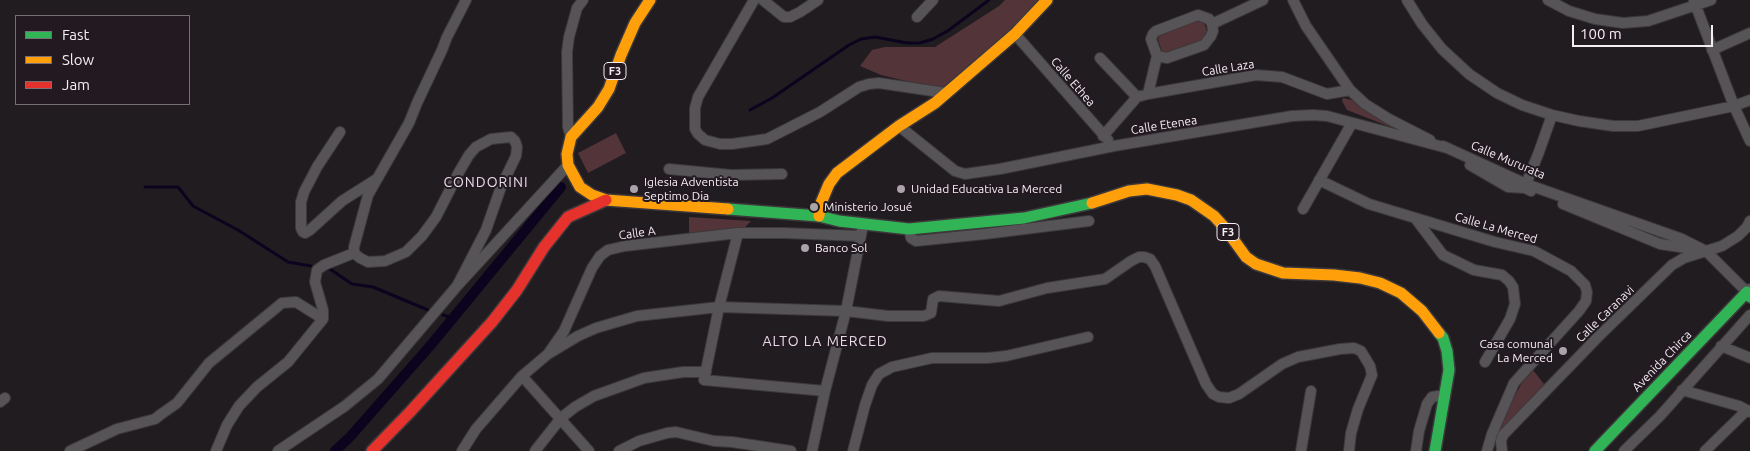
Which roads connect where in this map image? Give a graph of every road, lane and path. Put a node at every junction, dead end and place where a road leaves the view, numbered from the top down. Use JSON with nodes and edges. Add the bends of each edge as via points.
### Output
{"nodes":[{"id":1,"x":466,"y":0,"type":"edge"},
{"id":2,"x":583,"y":0,"type":"edge"},
{"id":3,"x":650,"y":0,"type":"edge"},
{"id":4,"x":754,"y":0,"type":"edge"},
{"id":5,"x":763,"y":0,"type":"edge"},
{"id":6,"x":818,"y":0,"type":"edge"},
{"id":7,"x":933,"y":0,"type":"edge"},
{"id":8,"x":1047,"y":0,"type":"edge"},
{"id":9,"x":1263,"y":0,"type":"edge"},
{"id":10,"x":1293,"y":0,"type":"edge"},
{"id":11,"x":1407,"y":0,"type":"edge"},
{"id":12,"x":1548,"y":0,"type":"edge"},
{"id":13,"x":1710,"y":0,"type":"edge"},
{"id":14,"x":1694,"y":3,"type":"edge"},
{"id":15,"x":917,"y":17,"type":"dead end"},
{"id":16,"x":1212,"y":24,"type":"junction"},
{"id":17,"x":1750,"y":33,"type":"edge"},
{"id":18,"x":1015,"y":34,"type":"junction"},
{"id":19,"x":1712,"y":50,"type":"junction"},
{"id":20,"x":1157,"y":56,"type":"junction"},
{"id":21,"x":1100,"y":58,"type":"dead end"},
{"id":22,"x":1350,"y":90,"type":"junction"},
{"id":23,"x":946,"y":93,"type":"junction"},
{"id":24,"x":1148,"y":94,"type":"junction"},
{"id":25,"x":1137,"y":97,"type":"junction"},
{"id":26,"x":1750,"y":100,"type":"edge"},
{"id":27,"x":1734,"y":106,"type":"junction"},
{"id":28,"x":1552,"y":115,"type":"junction"},
{"id":29,"x":1352,"y":123,"type":"junction"},
{"id":30,"x":899,"y":126,"type":"junction"},
{"id":31,"x":340,"y":132,"type":"dead end"},
{"id":32,"x":1103,"y":136,"type":"junction"},
{"id":33,"x":571,"y":137,"type":"junction"},
{"id":34,"x":1750,"y":141,"type":"edge"},
{"id":35,"x":1114,"y":146,"type":"junction"},
{"id":36,"x":1435,"y":146,"type":"junction"},
{"id":37,"x":1447,"y":148,"type":"junction"},
{"id":38,"x":569,"y":167,"type":"junction"},
{"id":39,"x":670,"y":169,"type":"dead end"},
{"id":40,"x":782,"y":174,"type":"dead end"},
{"id":41,"x":376,"y":180,"type":"junction"},
{"id":42,"x":1319,"y":180,"type":"junction"},
{"id":43,"x":1526,"y":184,"type":"junction"},
{"id":44,"x":606,"y":200,"type":"junction"},
{"id":45,"x":1303,"y":209,"type":"dead end"},
{"id":46,"x":819,"y":216,"type":"junction"},
{"id":47,"x":1415,"y":218,"type":"junction"},
{"id":48,"x":1750,"y":221,"type":"edge"},
{"id":49,"x":1089,"y":222,"type":"dead end"},
{"id":50,"x":863,"y":224,"type":"junction"},
{"id":51,"x":910,"y":229,"type":"junction"},
{"id":52,"x":738,"y":233,"type":"junction"},
{"id":53,"x":862,"y":236,"type":"junction"},
{"id":54,"x":1706,"y":251,"type":"junction"},
{"id":55,"x":354,"y":253,"type":"junction"},
{"id":56,"x":457,"y":286,"type":"junction"},
{"id":57,"x":1749,"y":293,"type":"edge"},
{"id":58,"x":719,"y":307,"type":"junction"},
{"id":59,"x":846,"y":312,"type":"junction"},
{"id":60,"x":1750,"y":315,"type":"edge"},
{"id":61,"x":323,"y":319,"type":"junction"},
{"id":62,"x":1088,"y":337,"type":"dead end"},
{"id":63,"x":1722,"y":346,"type":"junction"},
{"id":64,"x":548,"y":354,"type":"junction"},
{"id":65,"x":1750,"y":358,"type":"edge"},
{"id":66,"x":1485,"y":362,"type":"dead end"},
{"id":67,"x":706,"y":372,"type":"junction"},
{"id":68,"x":522,"y":376,"type":"junction"},
{"id":69,"x":1682,"y":390,"type":"junction"},
{"id":70,"x":825,"y":391,"type":"junction"},
{"id":71,"x":1311,"y":391,"type":"dead end"},
{"id":72,"x":1445,"y":397,"type":"junction"},
{"id":73,"x":1749,"y":411,"type":"edge"},
{"id":74,"x":561,"y":418,"type":"junction"},
{"id":75,"x":70,"y":451,"type":"edge"},
{"id":76,"x":216,"y":451,"type":"edge"},
{"id":77,"x":278,"y":451,"type":"edge"},
{"id":78,"x":372,"y":451,"type":"edge"},
{"id":79,"x":462,"y":451,"type":"edge"},
{"id":80,"x":535,"y":451,"type":"edge"},
{"id":81,"x":589,"y":451,"type":"edge"},
{"id":82,"x":618,"y":451,"type":"edge"},
{"id":83,"x":791,"y":451,"type":"edge"},
{"id":84,"x":812,"y":451,"type":"edge"},
{"id":85,"x":853,"y":451,"type":"edge"},
{"id":86,"x":1301,"y":451,"type":"edge"},
{"id":87,"x":1349,"y":451,"type":"edge"},
{"id":88,"x":1416,"y":451,"type":"edge"},
{"id":89,"x":1435,"y":451,"type":"edge"},
{"id":90,"x":1487,"y":451,"type":"edge"},
{"id":91,"x":1502,"y":451,"type":"edge"},
{"id":92,"x":1595,"y":451,"type":"edge"},
{"id":93,"x":1624,"y":451,"type":"edge"},
{"id":94,"x":1705,"y":451,"type":"edge"}],
"edges":[{"from":1,"to":41,"type":"street","via":[[409,123]]},
{"from":2,"to":33,"type":"street","via":[[577,8],[567,52],[568,127]]},
{"from":3,"to":33,"type":"main road","number":"F3","via":[[635,23],[609,89],[598,107]]},
{"from":4,"to":23,"type":"street","via":[[702,89],[695,108],[695,129],[705,140],[720,144],[767,139],[869,84]]},
{"from":5,"to":6,"type":"street","via":[[784,17],[790,17]]},
{"from":7,"to":15,"type":"street"},
{"from":8,"to":18,"type":"main road"},
{"from":9,"to":16,"type":"street"},
{"from":10,"to":22,"type":"street","name":"Calle Mururata","via":[[1306,26]]},
{"from":11,"to":28,"type":"street","via":[[1442,49],[1469,74],[1497,93]]},
{"from":12,"to":14,"type":"street","via":[[1595,19],[1623,23],[1648,21]]},
{"from":13,"to":14,"type":"street"},
{"from":14,"to":19,"type":"street"},
{"from":16,"to":20,"type":"street","via":[[1213,31],[1204,45],[1167,58]]},
{"from":16,"to":20,"type":"street","via":[[1209,19],[1198,15],[1156,31],[1151,39]]},
{"from":17,"to":19,"type":"street"},
{"from":18,"to":23,"type":"main road"},
{"from":18,"to":32,"type":"street","name":"Calle Ethea"},
{"from":19,"to":27,"type":"street"},
{"from":20,"to":24,"type":"street"},
{"from":21,"to":25,"type":"street"},
{"from":22,"to":24,"type":"street","name":"Calle Laza","via":[[1327,94],[1282,76],[1256,75]]},
{"from":22,"to":37,"type":"street","name":"Calle Mururata","via":[[1389,119]]},
{"from":23,"to":30,"type":"main road"},
{"from":24,"to":25,"type":"street","name":"Calle Laza"},
{"from":25,"to":32,"type":"street"},
{"from":26,"to":27,"type":"street"},
{"from":27,"to":28,"type":"street","via":[[1638,126],[1579,122]]},
{"from":27,"to":34,"type":"street"},
{"from":28,"to":43,"type":"street"},
{"from":29,"to":35,"type":"street","name":"Calle Etenea","via":[[1320,116],[1292,116]]},
{"from":29,"to":36,"type":"street","name":"Calle Etenea"},
{"from":29,"to":42,"type":"street"},
{"from":30,"to":35,"type":"street","name":"Calle Etenea","via":[[955,171],[966,174]]},
{"from":30,"to":46,"type":"main road","via":[[838,173],[829,184]]},
{"from":31,"to":41,"type":"street","via":[[304,192],[301,202],[303,232],[310,230],[342,201]]},
{"from":32,"to":35,"type":"street","name":"Calle Ethea"},
{"from":33,"to":38,"type":"main road","via":[[567,154]]},
{"from":36,"to":37,"type":"street","name":"Calle Etenea"},
{"from":36,"to":54,"type":"street","via":[[1508,187],[1525,188],[1660,244]]},
{"from":37,"to":43,"type":"street","name":"Calle Mururata"},
{"from":38,"to":44,"type":"main road","number":"F3","via":[[580,186]]},
{"from":38,"to":56,"type":"street"},
{"from":39,"to":40,"type":"street","via":[[731,175]]},
{"from":41,"to":55,"type":"street","via":[[364,206]]},
{"from":42,"to":45,"type":"street"},
{"from":42,"to":47,"type":"street","name":"Calle La Merced","via":[[1369,204]]},
{"from":43,"to":54,"type":"street","name":"Calle Mururata","via":[[1682,239]]},
{"from":44,"to":46,"type":"main road","number":"F3"},
{"from":44,"to":78,"type":"main road","via":[[564,221],[492,322]]},
{"from":46,"to":50,"type":"main road","number":"F3"},
{"from":47,"to":66,"type":"street","via":[[1443,255],[1474,270],[1502,275],[1513,287],[1515,304],[1510,319]]},
{"from":47,"to":90,"type":"street","name":"Calle La Merced","via":[[1534,251],[1571,271],[1585,284],[1587,292],[1583,306],[1514,383]]},
{"from":48,"to":54,"type":"street","name":"Calle Caranavi","via":[[1738,236]]},
{"from":49,"to":51,"type":"street","via":[[916,241],[911,238]]},
{"from":50,"to":51,"type":"main road","number":"F3"},
{"from":50,"to":53,"type":"street"},
{"from":51,"to":72,"type":"main road","number":"F3","via":[[1024,218],[1129,191],[1147,189],[1178,195],[1214,216],[1246,257],[1256,264],[1283,273],[1360,278],[1401,293],[1422,310],[1443,338],[1449,370]]},
{"from":52,"to":53,"type":"street","name":"Calle A"},
{"from":52,"to":58,"type":"street"},
{"from":52,"to":64,"type":"street","name":"Calle A","via":[[608,250],[592,268],[564,331]]},
{"from":53,"to":59,"type":"street"},
{"from":54,"to":57,"type":"street","name":"Calle Mururata"},
{"from":54,"to":91,"type":"street","name":"Calle Caranavi","via":[[1672,265],[1598,337],[1503,435]]},
{"from":55,"to":56,"type":"street","via":[[373,262],[393,259],[406,252],[436,217],[476,147],[490,139],[511,137],[517,147],[516,156],[486,230]]},
{"from":55,"to":61,"type":"street","via":[[317,270],[315,282]]},
{"from":56,"to":77,"type":"street","via":[[378,379],[345,406]]},
{"from":57,"to":92,"type":"main road","name":"Avenida Chirca"},
{"from":58,"to":59,"type":"street"},
{"from":58,"to":64,"type":"street","via":[[637,316],[578,336]]},
{"from":58,"to":67,"type":"street"},
{"from":59,"to":70,"type":"street"},
{"from":59,"to":87,"type":"street","via":[[924,316],[931,313],[933,299],[939,296],[1000,301],[1047,288],[1105,279],[1131,261],[1144,257],[1156,266],[1206,384],[1218,397],[1229,398],[1239,394],[1282,364],[1298,357],[1340,348],[1361,351],[1372,375],[1358,409]]},
{"from":60,"to":63,"type":"street"},
{"from":61,"to":75,"type":"street","via":[[296,302],[282,303],[209,362],[177,403],[160,416],[117,429]]},
{"from":61,"to":76,"type":"street","via":[[288,362],[239,406]]},
{"from":62,"to":85,"type":"street","via":[[1006,356],[932,358],[892,366],[879,374],[872,385]]},
{"from":63,"to":65,"type":"street"},
{"from":63,"to":69,"type":"street"},
{"from":64,"to":68,"type":"street","name":"Calle A"},
{"from":67,"to":70,"type":"street","via":[[704,380]]},
{"from":67,"to":74,"type":"street","via":[[644,378],[606,390]]},
{"from":68,"to":74,"type":"street"},
{"from":68,"to":79,"type":"street","name":"Calle A","via":[[476,429]]},
{"from":69,"to":73,"type":"street"},
{"from":69,"to":93,"type":"street"},
{"from":70,"to":84,"type":"street"},
{"from":71,"to":86,"type":"street"},
{"from":72,"to":88,"type":"street","via":[[1432,398],[1427,404]]},
{"from":72,"to":89,"type":"main road","number":"F3"},
{"from":73,"to":94,"type":"street"},
{"from":74,"to":80,"type":"street"},
{"from":74,"to":81,"type":"street"},
{"from":82,"to":83,"type":"street","via":[[639,441],[676,432],[714,441]]}]}
